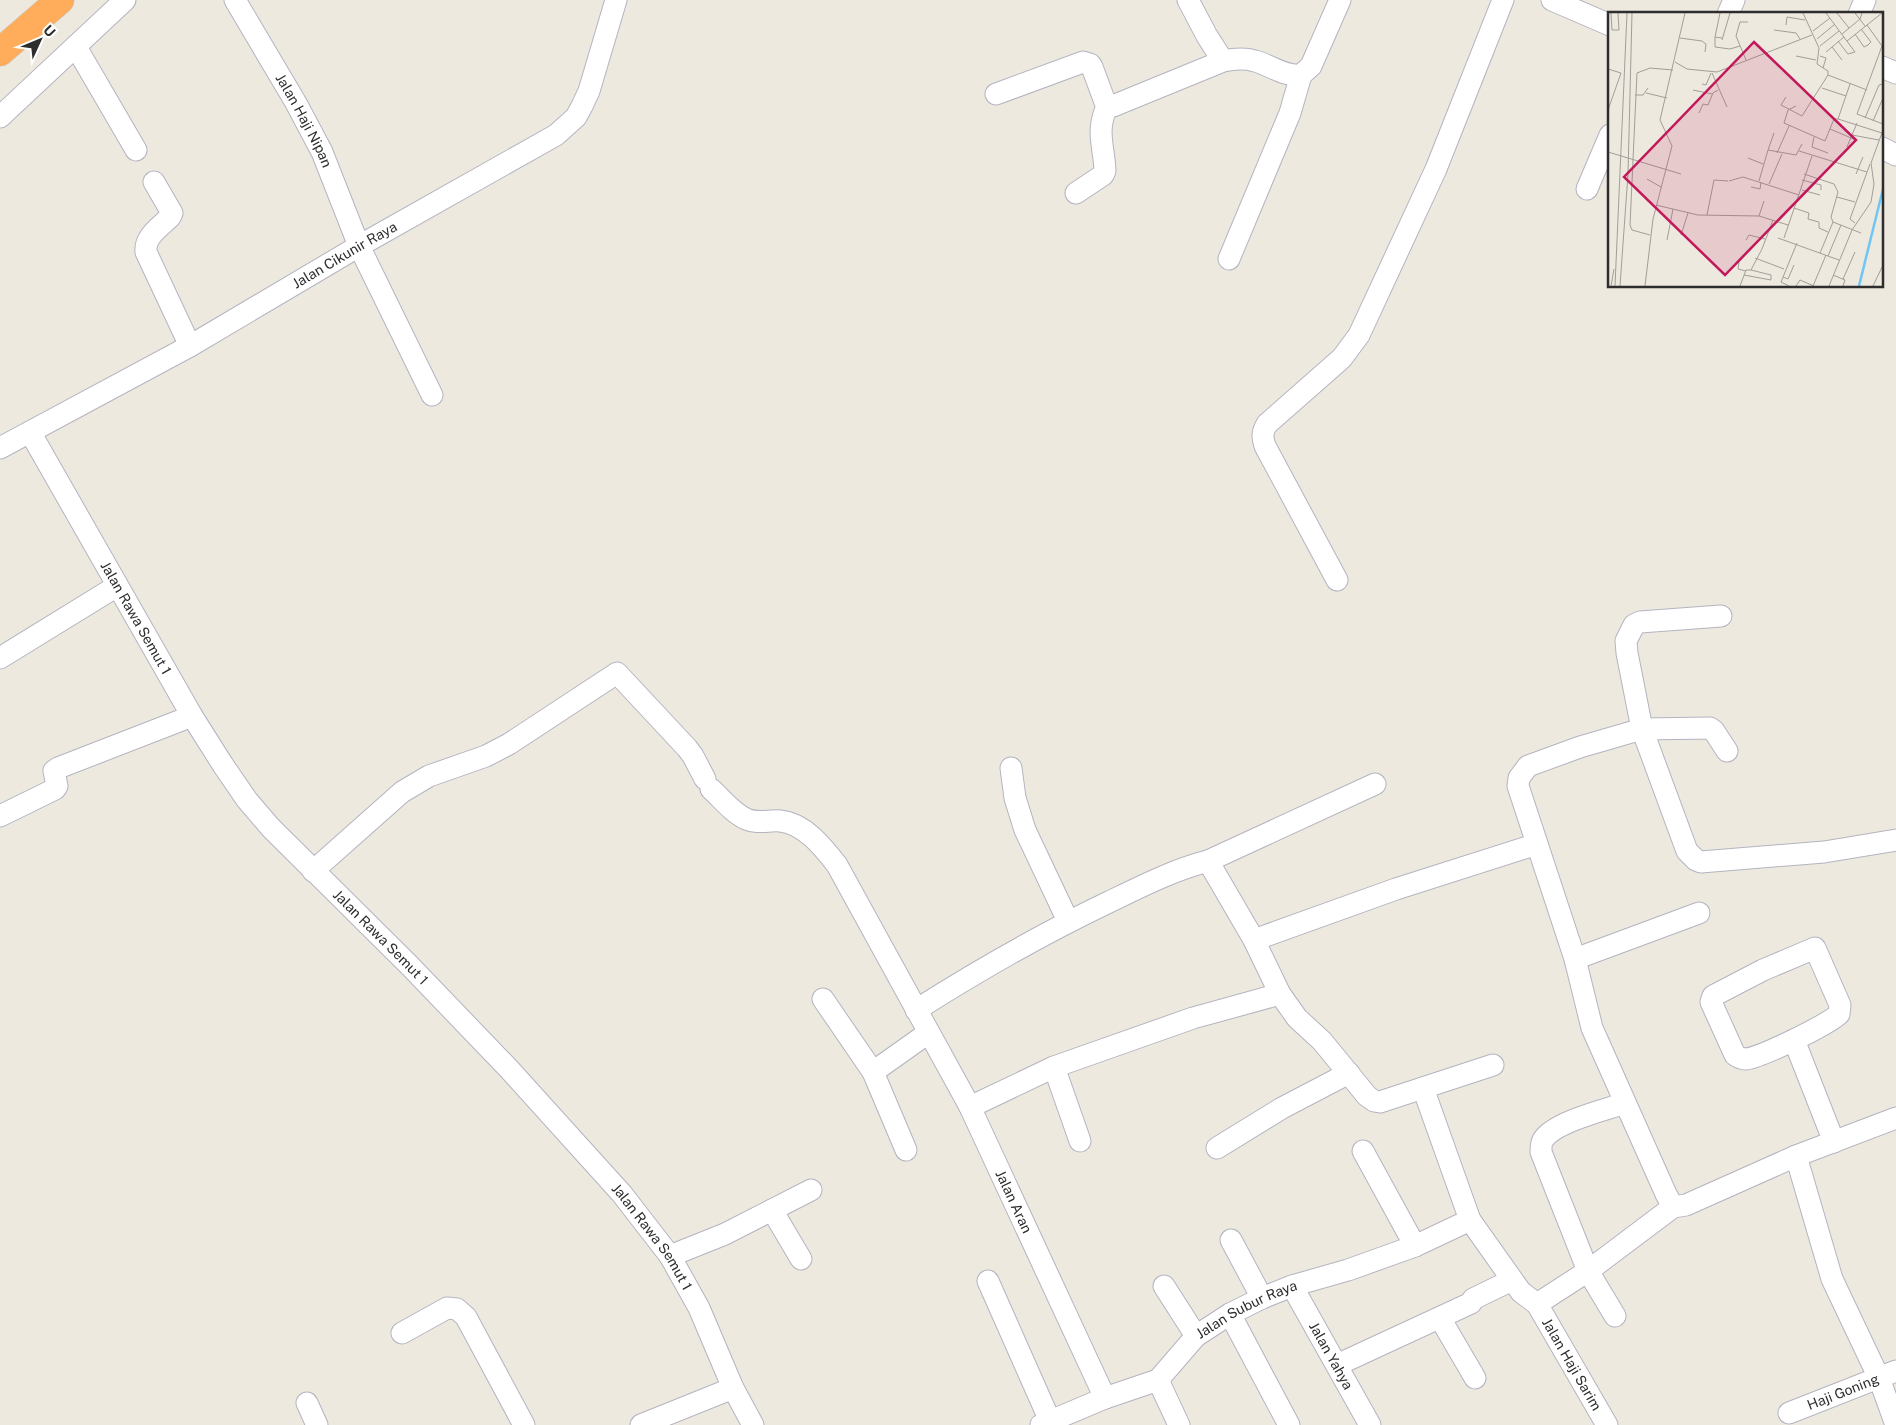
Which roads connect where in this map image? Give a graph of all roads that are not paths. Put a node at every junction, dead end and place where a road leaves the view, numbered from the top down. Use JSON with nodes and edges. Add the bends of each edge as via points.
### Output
{"nodes":[{"id":1,"x":60,"y":0,"type":"edge"},
{"id":2,"x":125,"y":0,"type":"edge"},
{"id":3,"x":235,"y":0,"type":"edge"},
{"id":4,"x":616,"y":0,"type":"edge"},
{"id":5,"x":1188,"y":0,"type":"edge"},
{"id":6,"x":1340,"y":0,"type":"edge"},
{"id":7,"x":1503,"y":0,"type":"edge"},
{"id":8,"x":1552,"y":0,"type":"edge"},
{"id":9,"x":1734,"y":0,"type":"edge"},
{"id":10,"x":1865,"y":0,"type":"edge"},
{"id":11,"x":1729,"y":12,"type":"edge"},
{"id":12,"x":1860,"y":12,"type":"edge"},
{"id":13,"x":1608,"y":24,"type":"edge"},
{"id":14,"x":76,"y":47,"type":"junction"},
{"id":15,"x":0,"y":52,"type":"edge"},
{"id":16,"x":1223,"y":61,"type":"junction"},
{"id":17,"x":1884,"y":69,"type":"edge"},
{"id":18,"x":1896,"y":73,"type":"edge"},
{"id":19,"x":1301,"y":75,"type":"junction"},
{"id":20,"x":996,"y":94,"type":"dead end"},
{"id":21,"x":1108,"y":104,"type":"junction"},
{"id":22,"x":0,"y":116,"type":"edge"},
{"id":23,"x":1608,"y":140,"type":"edge"},
{"id":24,"x":1884,"y":149,"type":"edge"},
{"id":25,"x":136,"y":150,"type":"dead end"},
{"id":26,"x":1896,"y":155,"type":"edge"},
{"id":27,"x":154,"y":182,"type":"dead end"},
{"id":28,"x":1587,"y":189,"type":"dead end"},
{"id":29,"x":1076,"y":192,"type":"dead end"},
{"id":30,"x":359,"y":246,"type":"junction"},
{"id":31,"x":1229,"y":259,"type":"dead end"},
{"id":32,"x":190,"y":346,"type":"junction"},
{"id":33,"x":432,"y":395,"type":"dead end"},
{"id":34,"x":30,"y":432,"type":"junction"},
{"id":35,"x":0,"y":448,"type":"edge"},
{"id":36,"x":1337,"y":580,"type":"dead end"},
{"id":37,"x":118,"y":586,"type":"junction"},
{"id":38,"x":1721,"y":616,"type":"dead end"},
{"id":39,"x":0,"y":658,"type":"edge"},
{"id":40,"x":192,"y":716,"type":"junction"},
{"id":41,"x":1642,"y":729,"type":"junction"},
{"id":42,"x":1727,"y":751,"type":"dead end"},
{"id":43,"x":1011,"y":768,"type":"dead end"},
{"id":44,"x":1375,"y":784,"type":"dead end"},
{"id":45,"x":0,"y":816,"type":"edge"},
{"id":46,"x":1896,"y":840,"type":"edge"},
{"id":47,"x":1537,"y":844,"type":"junction"},
{"id":48,"x":1208,"y":861,"type":"junction"},
{"id":49,"x":313,"y":871,"type":"junction"},
{"id":50,"x":1700,"y":913,"type":"dead end"},
{"id":51,"x":1068,"y":921,"type":"junction"},
{"id":52,"x":1254,"y":940,"type":"junction"},
{"id":53,"x":1575,"y":958,"type":"junction"},
{"id":54,"x":1280,"y":994,"type":"junction"},
{"id":55,"x":823,"y":999,"type":"dead end"},
{"id":56,"x":916,"y":1010,"type":"junction"},
{"id":57,"x":928,"y":1033,"type":"junction"},
{"id":58,"x":1794,"y":1040,"type":"junction"},
{"id":59,"x":1493,"y":1065,"type":"dead end"},
{"id":60,"x":1054,"y":1067,"type":"junction"},
{"id":61,"x":873,"y":1072,"type":"junction"},
{"id":62,"x":1349,"y":1073,"type":"junction"},
{"id":63,"x":1423,"y":1088,"type":"junction"},
{"id":64,"x":1625,"y":1104,"type":"junction"},
{"id":65,"x":970,"y":1107,"type":"junction"},
{"id":66,"x":1896,"y":1118,"type":"edge"},
{"id":67,"x":1080,"y":1141,"type":"dead end"},
{"id":68,"x":1834,"y":1142,"type":"junction"},
{"id":69,"x":1217,"y":1148,"type":"dead end"},
{"id":70,"x":906,"y":1150,"type":"dead end"},
{"id":71,"x":1363,"y":1151,"type":"dead end"},
{"id":72,"x":1796,"y":1156,"type":"junction"},
{"id":73,"x":811,"y":1190,"type":"dead end"},
{"id":74,"x":1673,"y":1207,"type":"junction"},
{"id":75,"x":772,"y":1210,"type":"junction"},
{"id":76,"x":1470,"y":1220,"type":"junction"},
{"id":77,"x":1231,"y":1240,"type":"dead end"},
{"id":78,"x":1414,"y":1246,"type":"junction"},
{"id":79,"x":670,"y":1256,"type":"junction"},
{"id":80,"x":801,"y":1259,"type":"dead end"},
{"id":81,"x":1588,"y":1271,"type":"junction"},
{"id":82,"x":988,"y":1280,"type":"dead end"},
{"id":83,"x":1512,"y":1280,"type":"junction"},
{"id":84,"x":1164,"y":1286,"type":"dead end"},
{"id":85,"x":1292,"y":1286,"type":"junction"},
{"id":86,"x":1262,"y":1298,"type":"junction"},
{"id":87,"x":1537,"y":1304,"type":"junction"},
{"id":88,"x":1230,"y":1314,"type":"junction"},
{"id":89,"x":1614,"y":1316,"type":"dead end"},
{"id":90,"x":1440,"y":1318,"type":"junction"},
{"id":91,"x":402,"y":1333,"type":"dead end"},
{"id":92,"x":1196,"y":1336,"type":"junction"},
{"id":93,"x":1337,"y":1365,"type":"junction"},
{"id":94,"x":1888,"y":1375,"type":"edge"},
{"id":95,"x":1475,"y":1378,"type":"dead end"},
{"id":96,"x":1158,"y":1380,"type":"junction"},
{"id":97,"x":733,"y":1388,"type":"junction"},
{"id":98,"x":1105,"y":1398,"type":"junction"},
{"id":99,"x":308,"y":1403,"type":"dead end"},
{"id":100,"x":1789,"y":1413,"type":"dead end"},
{"id":101,"x":1046,"y":1423,"type":"edge"},
{"id":102,"x":317,"y":1425,"type":"edge"},
{"id":103,"x":524,"y":1425,"type":"edge"},
{"id":104,"x":641,"y":1425,"type":"edge"},
{"id":105,"x":753,"y":1425,"type":"edge"},
{"id":106,"x":1179,"y":1425,"type":"edge"},
{"id":107,"x":1289,"y":1425,"type":"edge"},
{"id":108,"x":1370,"y":1425,"type":"edge"},
{"id":109,"x":1607,"y":1425,"type":"edge"},
{"id":110,"x":1896,"y":1425,"type":"edge"}],
"edges":[{"from":1,"to":15,"type":"highway"},
{"from":2,"to":14,"type":"street"},
{"from":3,"to":30,"type":"street","name":"Jalan Haji Nipan","via":[[322,152]]},
{"from":4,"to":30,"type":"street","name":"Jalan Cikunir Raya","via":[[589,91],[576,117],[566,127],[533,149]]},
{"from":5,"to":16,"type":"street"},
{"from":6,"to":19,"type":"street","via":[[1311,66]]},
{"from":7,"to":36,"type":"street","via":[[1436,169],[1359,335],[1342,358],[1263,430],[1265,446]]},
{"from":8,"to":13,"type":"street"},
{"from":9,"to":11,"type":"street"},
{"from":10,"to":12,"type":"street"},
{"from":14,"to":22,"type":"street"},
{"from":14,"to":25,"type":"street"},
{"from":16,"to":19,"type":"street","via":[[1254,60],[1292,75]]},
{"from":16,"to":21,"type":"street","via":[[1116,106]]},
{"from":17,"to":18,"type":"street"},
{"from":19,"to":31,"type":"street","via":[[1290,113]]},
{"from":20,"to":21,"type":"street","via":[[1083,62],[1092,67]]},
{"from":21,"to":29,"type":"street","via":[[1100,130],[1105,171]]},
{"from":23,"to":28,"type":"street"},
{"from":24,"to":26,"type":"street"},
{"from":27,"to":32,"type":"street","via":[[172,213],[147,240],[146,252]]},
{"from":30,"to":32,"type":"street","name":"Jalan Cikunir Raya"},
{"from":30,"to":33,"type":"street","name":"Jalan Haji Nipan"},
{"from":32,"to":34,"type":"street","name":"Jalan Cikunir Raya"},
{"from":34,"to":35,"type":"street","name":"Jalan Cikunir Raya"},
{"from":34,"to":37,"type":"street","name":"Jalan Rawa Semut 1"},
{"from":37,"to":39,"type":"street"},
{"from":37,"to":40,"type":"street","name":"Jalan Rawa Semut 1"},
{"from":38,"to":41,"type":"street","via":[[1634,625],[1626,641]]},
{"from":40,"to":45,"type":"street","via":[[58,768],[54,771],[55,790]]},
{"from":40,"to":49,"type":"street","name":"Jalan Rawa Semut 1","via":[[247,800]]},
{"from":41,"to":42,"type":"street","via":[[1710,728]]},
{"from":41,"to":46,"type":"street","via":[[1684,846],[1698,862],[1824,852]]},
{"from":41,"to":47,"type":"street","via":[[1536,762],[1523,771],[1518,786]]},
{"from":43,"to":51,"type":"street","via":[[1015,798],[1025,830]]},
{"from":44,"to":48,"type":"street"},
{"from":47,"to":52,"type":"street","via":[[1396,889]]},
{"from":47,"to":53,"type":"street"},
{"from":48,"to":51,"type":"street","via":[[1155,879]]},
{"from":48,"to":52,"type":"street"},
{"from":49,"to":56,"type":"street","name":"Jalan Aran","via":[[402,792],[429,776],[486,756],[509,744],[617,673],[687,748],[708,784],[734,810],[754,822],[793,824],[829,855]]},
{"from":49,"to":79,"type":"street","name":"Jalan Rawa Semut 1","via":[[410,966],[568,1132]]},
{"from":50,"to":53,"type":"street"},
{"from":51,"to":56,"type":"street","via":[[1003,956]]},
{"from":52,"to":54,"type":"street"},
{"from":53,"to":64,"type":"street","via":[[1592,1028]]},
{"from":54,"to":60,"type":"street","via":[[1193,1018]]},
{"from":54,"to":62,"type":"street","via":[[1297,1018]]},
{"from":55,"to":61,"type":"street"},
{"from":56,"to":57,"type":"street","name":"Jalan Aran"},
{"from":57,"to":61,"type":"street"},
{"from":57,"to":65,"type":"street","name":"Jalan Aran"},
{"from":58,"to":58,"type":"street","via":[[1746,1059],[1737,1057],[1711,1000],[1717,992],[1815,948],[1840,1011],[1837,1016]]},
{"from":58,"to":68,"type":"street"},
{"from":59,"to":63,"type":"street"},
{"from":60,"to":65,"type":"street"},
{"from":60,"to":67,"type":"street"},
{"from":61,"to":70,"type":"street"},
{"from":62,"to":63,"type":"street","via":[[1367,1096],[1380,1102]]},
{"from":62,"to":69,"type":"street","via":[[1282,1108]]},
{"from":63,"to":76,"type":"street","name":"Jalan Haji Sarim"},
{"from":64,"to":74,"type":"street"},
{"from":64,"to":81,"type":"street","via":[[1577,1118],[1551,1132],[1543,1141],[1541,1152]]},
{"from":65,"to":98,"type":"street","name":"Jalan Aran"},
{"from":66,"to":68,"type":"street"},
{"from":68,"to":72,"type":"street"},
{"from":71,"to":78,"type":"street"},
{"from":72,"to":74,"type":"street","via":[[1686,1205]]},
{"from":72,"to":94,"type":"street","via":[[1832,1279]]},
{"from":73,"to":75,"type":"street"},
{"from":74,"to":81,"type":"street"},
{"from":75,"to":79,"type":"street","via":[[725,1234]]},
{"from":75,"to":80,"type":"street"},
{"from":76,"to":78,"type":"street","name":"Jalan Subur Raya"},
{"from":76,"to":83,"type":"street","name":"Jalan Haji Sarim"},
{"from":77,"to":86,"type":"street"},
{"from":78,"to":85,"type":"street","name":"Jalan Subur Raya"},
{"from":79,"to":97,"type":"street","name":"Jalan Rawa Semut 1","via":[[699,1308]]},
{"from":81,"to":87,"type":"street"},
{"from":81,"to":89,"type":"street"},
{"from":82,"to":101,"type":"street"},
{"from":83,"to":87,"type":"street","name":"Jalan Haji Sarim"},
{"from":83,"to":90,"type":"street"},
{"from":84,"to":92,"type":"street"},
{"from":85,"to":86,"type":"street","name":"Jalan Subur Raya"},
{"from":85,"to":93,"type":"street","name":"Jalan Yahya"},
{"from":86,"to":88,"type":"street","name":"Jalan Subur Raya"},
{"from":87,"to":109,"type":"street","name":"Jalan Haji Sarim"},
{"from":88,"to":92,"type":"street","name":"Jalan Subur Raya"},
{"from":88,"to":107,"type":"street"},
{"from":90,"to":93,"type":"street"},
{"from":90,"to":95,"type":"street"},
{"from":91,"to":103,"type":"street","via":[[447,1308],[458,1309],[466,1317]]},
{"from":92,"to":96,"type":"street","name":"Jalan Subur Raya"},
{"from":93,"to":108,"type":"street","name":"Jalan Yahya"},
{"from":94,"to":100,"type":"street","name":"Haji Goning"},
{"from":94,"to":110,"type":"street"},
{"from":96,"to":98,"type":"street"},
{"from":96,"to":106,"type":"street"},
{"from":97,"to":104,"type":"street"},
{"from":97,"to":105,"type":"street","name":"Jalan Rawa Semut 1"},
{"from":98,"to":101,"type":"street"},
{"from":99,"to":102,"type":"street"}]}
